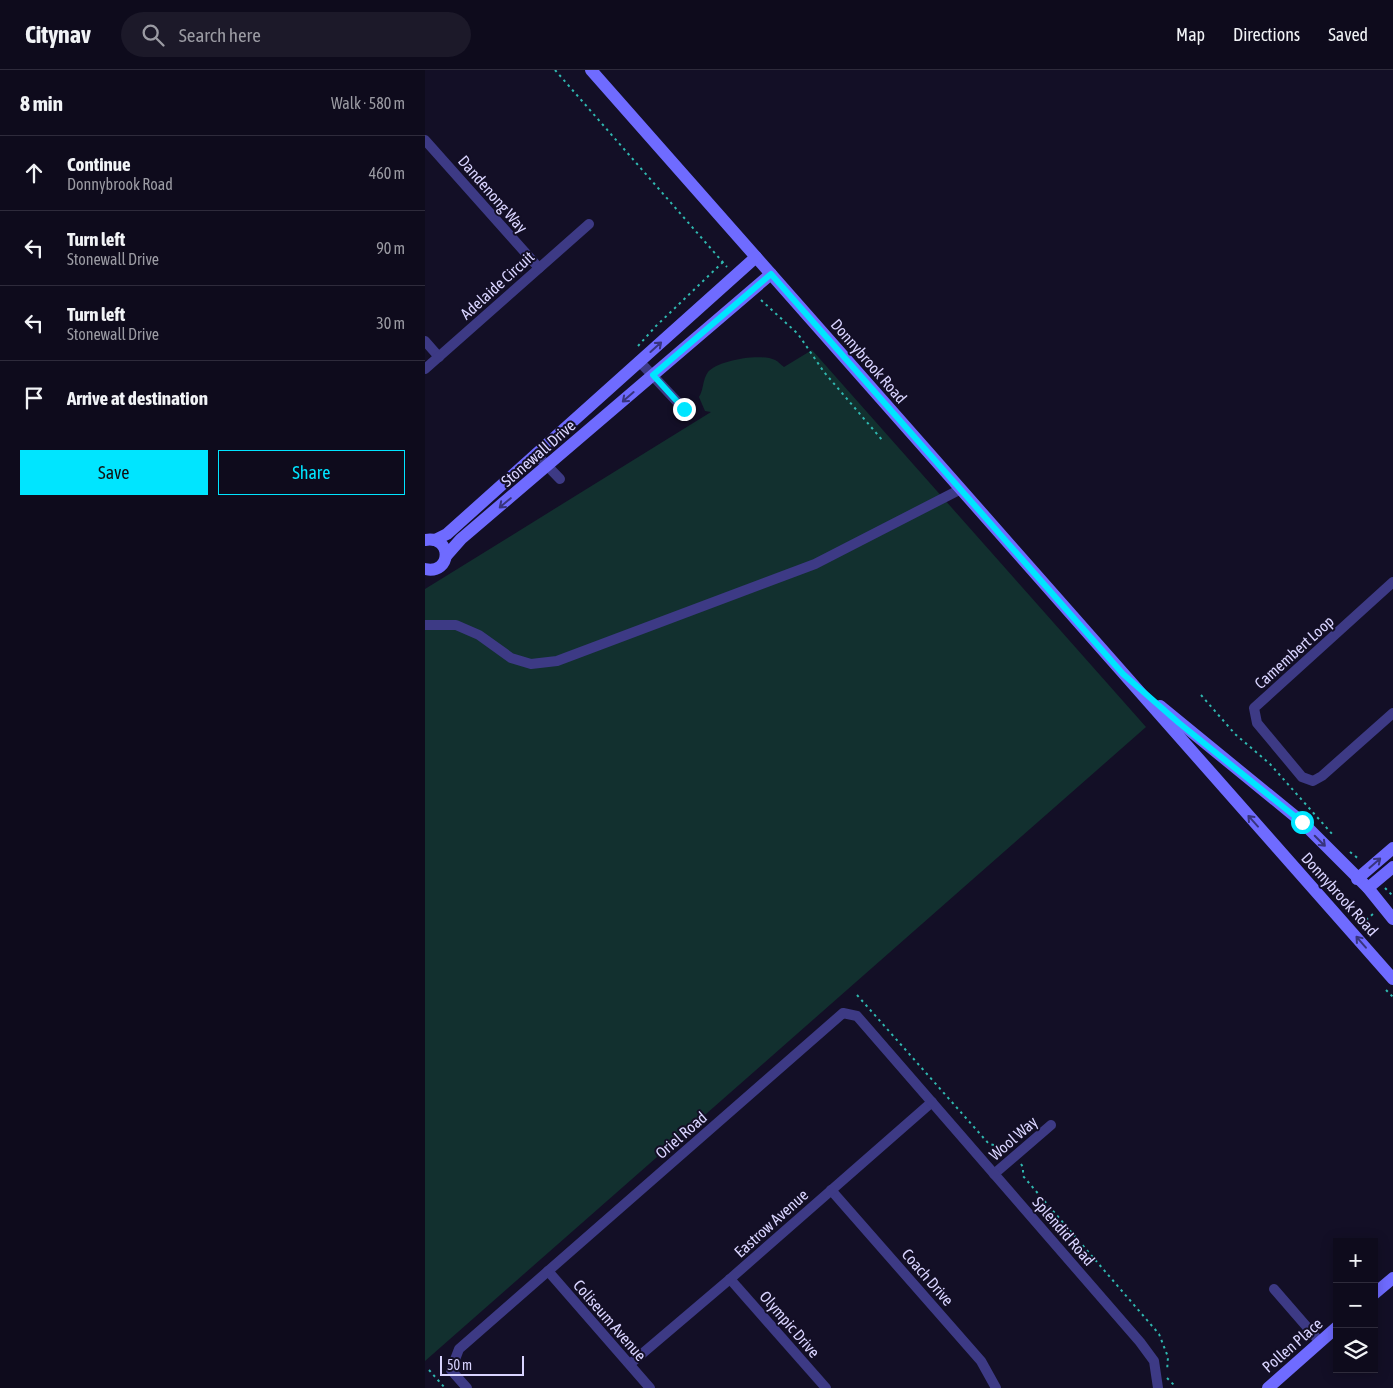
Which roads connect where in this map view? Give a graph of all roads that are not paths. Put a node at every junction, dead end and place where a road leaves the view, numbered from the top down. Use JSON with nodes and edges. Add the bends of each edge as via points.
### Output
{"nodes":[{"id":1,"x":591,"y":70,"type":"edge"},
{"id":2,"x":425,"y":140,"type":"edge"},
{"id":3,"x":589,"y":224,"type":"dead end"},
{"id":4,"x":756,"y":257,"type":"junction"},
{"id":5,"x":539,"y":268,"type":"junction"},
{"id":6,"x":771,"y":274,"type":"junction"},
{"id":7,"x":425,"y":342,"type":"edge"},
{"id":8,"x":439,"y":357,"type":"junction"},
{"id":9,"x":639,"y":361,"type":"junction"},
{"id":10,"x":425,"y":370,"type":"edge"},
{"id":11,"x":653,"y":375,"type":"junction"},
{"id":12,"x":684,"y":409,"type":"dead end"},
{"id":13,"x":536,"y":454,"type":"junction"},
{"id":14,"x":548,"y":466,"type":"junction"},
{"id":15,"x":560,"y":479,"type":"dead end"},
{"id":16,"x":961,"y":490,"type":"junction"},
{"id":17,"x":428,"y":540,"type":"edge"},
{"id":18,"x":446,"y":556,"type":"junction"},
{"id":19,"x":426,"y":570,"type":"edge"},
{"id":20,"x":1393,"y":582,"type":"edge"},
{"id":21,"x":425,"y":625,"type":"edge"},
{"id":22,"x":1123,"y":674,"type":"junction"},
{"id":23,"x":1393,"y":713,"type":"edge"},
{"id":24,"x":1393,"y":848,"type":"edge"},
{"id":25,"x":1393,"y":867,"type":"edge"},
{"id":26,"x":1357,"y":879,"type":"junction"},
{"id":27,"x":1373,"y":884,"type":"junction"},
{"id":28,"x":1393,"y":919,"type":"edge"},
{"id":29,"x":1393,"y":979,"type":"edge"},
{"id":30,"x":932,"y":1102,"type":"junction"},
{"id":31,"x":1051,"y":1124,"type":"dead end"},
{"id":32,"x":994,"y":1174,"type":"junction"},
{"id":33,"x":831,"y":1190,"type":"junction"},
{"id":34,"x":548,"y":1271,"type":"junction"},
{"id":35,"x":1393,"y":1278,"type":"edge"},
{"id":36,"x":731,"y":1279,"type":"junction"},
{"id":37,"x":1274,"y":1289,"type":"dead end"},
{"id":38,"x":1378,"y":1291,"type":"edge"},
{"id":39,"x":1336,"y":1328,"type":"edge"},
{"id":40,"x":1321,"y":1342,"type":"junction"},
{"id":41,"x":630,"y":1364,"type":"junction"},
{"id":42,"x":467,"y":1388,"type":"edge"},
{"id":43,"x":650,"y":1388,"type":"edge"},
{"id":44,"x":826,"y":1388,"type":"edge"},
{"id":45,"x":996,"y":1388,"type":"edge"},
{"id":46,"x":1157,"y":1388,"type":"edge"},
{"id":47,"x":1268,"y":1388,"type":"edge"}],
"edges":[{"from":1,"to":4,"type":"main road","name":"Donnybrook Road"},
{"from":2,"to":5,"type":"street","name":"Dandenong Way"},
{"from":3,"to":5,"type":"street","name":"Adelaide Circuit"},
{"from":4,"to":6,"type":"main road","name":"Donnybrook Road"},
{"from":9,"to":4,"type":"main road","name":"Stonewall Drive","one_way":true},
{"from":5,"to":8,"type":"street","name":"Adelaide Circuit"},
{"from":6,"to":11,"type":"main road","name":"Stonewall Drive"},
{"from":6,"to":16,"type":"main road","name":"Donnybrook Road"},
{"from":7,"to":8,"type":"street"},
{"from":8,"to":10,"type":"street","name":"Adelaide Circuit"},
{"from":9,"to":11,"type":"street"},
{"from":9,"to":13,"type":"main road","name":"Stonewall Drive"},
{"from":11,"to":12,"type":"street"},
{"from":11,"to":14,"type":"main road","name":"Stonewall Drive","one_way":true},
{"from":13,"to":14,"type":"street"},
{"from":13,"to":17,"type":"main road","name":"Stonewall Drive","via":[[447,534]]},
{"from":14,"to":15,"type":"street"},
{"from":14,"to":18,"type":"main road","name":"Stonewall Drive","one_way":true,"via":[[461,539]]},
{"from":16,"to":21,"type":"street","via":[[815,564],[557,661],[531,664],[511,658],[479,635],[456,625]]},
{"from":16,"to":22,"type":"main road","name":"Donnybrook Road"},
{"from":17,"to":18,"type":"main road","via":[[443,546]]},
{"from":18,"to":19,"type":"main road","name":"Stonewall Drive","via":[[442,566]]},
{"from":20,"to":23,"type":"street","name":"Camembert Loop","via":[[1254,708],[1257,723],[1303,777],[1313,782]]},
{"from":22,"to":26,"type":"main road","name":"Donnybrook Road","one_way":true,"via":[[1302,822]]},
{"from":29,"to":22,"type":"main road","name":"Donnybrook Road","one_way":true},
{"from":26,"to":24,"type":"main road","one_way":true},
{"from":25,"to":27,"type":"main road"},
{"from":26,"to":27,"type":"main road","name":"Donnybrook Road"},
{"from":27,"to":28,"type":"main road","name":"Donnybrook Road","via":[[1382,906]]},
{"from":30,"to":32,"type":"street","name":"Splendid Road"},
{"from":30,"to":33,"type":"street","name":"Eastrow Avenue"},
{"from":30,"to":34,"type":"street","name":"Oriel Road","via":[[857,1016],[843,1013]]},
{"from":31,"to":32,"type":"street","name":"Wool Way"},
{"from":32,"to":46,"type":"street","name":"Splendid Road","via":[[1140,1342],[1154,1361]]},
{"from":33,"to":36,"type":"street","name":"Eastrow Avenue"},
{"from":33,"to":45,"type":"street","name":"Coach Drive","via":[[981,1361]]},
{"from":34,"to":41,"type":"street","name":"Coliseum Avenue"},
{"from":34,"to":42,"type":"street","name":"Oriel Road","via":[[459,1348],[451,1370]]},
{"from":35,"to":38,"type":"main road"},
{"from":36,"to":41,"type":"street","name":"Eastrow Avenue"},
{"from":36,"to":44,"type":"street","name":"Olympic Drive"},
{"from":37,"to":40,"type":"street"},
{"from":39,"to":40,"type":"main road","name":"Pollen Place"},
{"from":40,"to":47,"type":"main road","name":"Pollen Place"},
{"from":41,"to":43,"type":"street","name":"Coliseum Avenue"}]}
